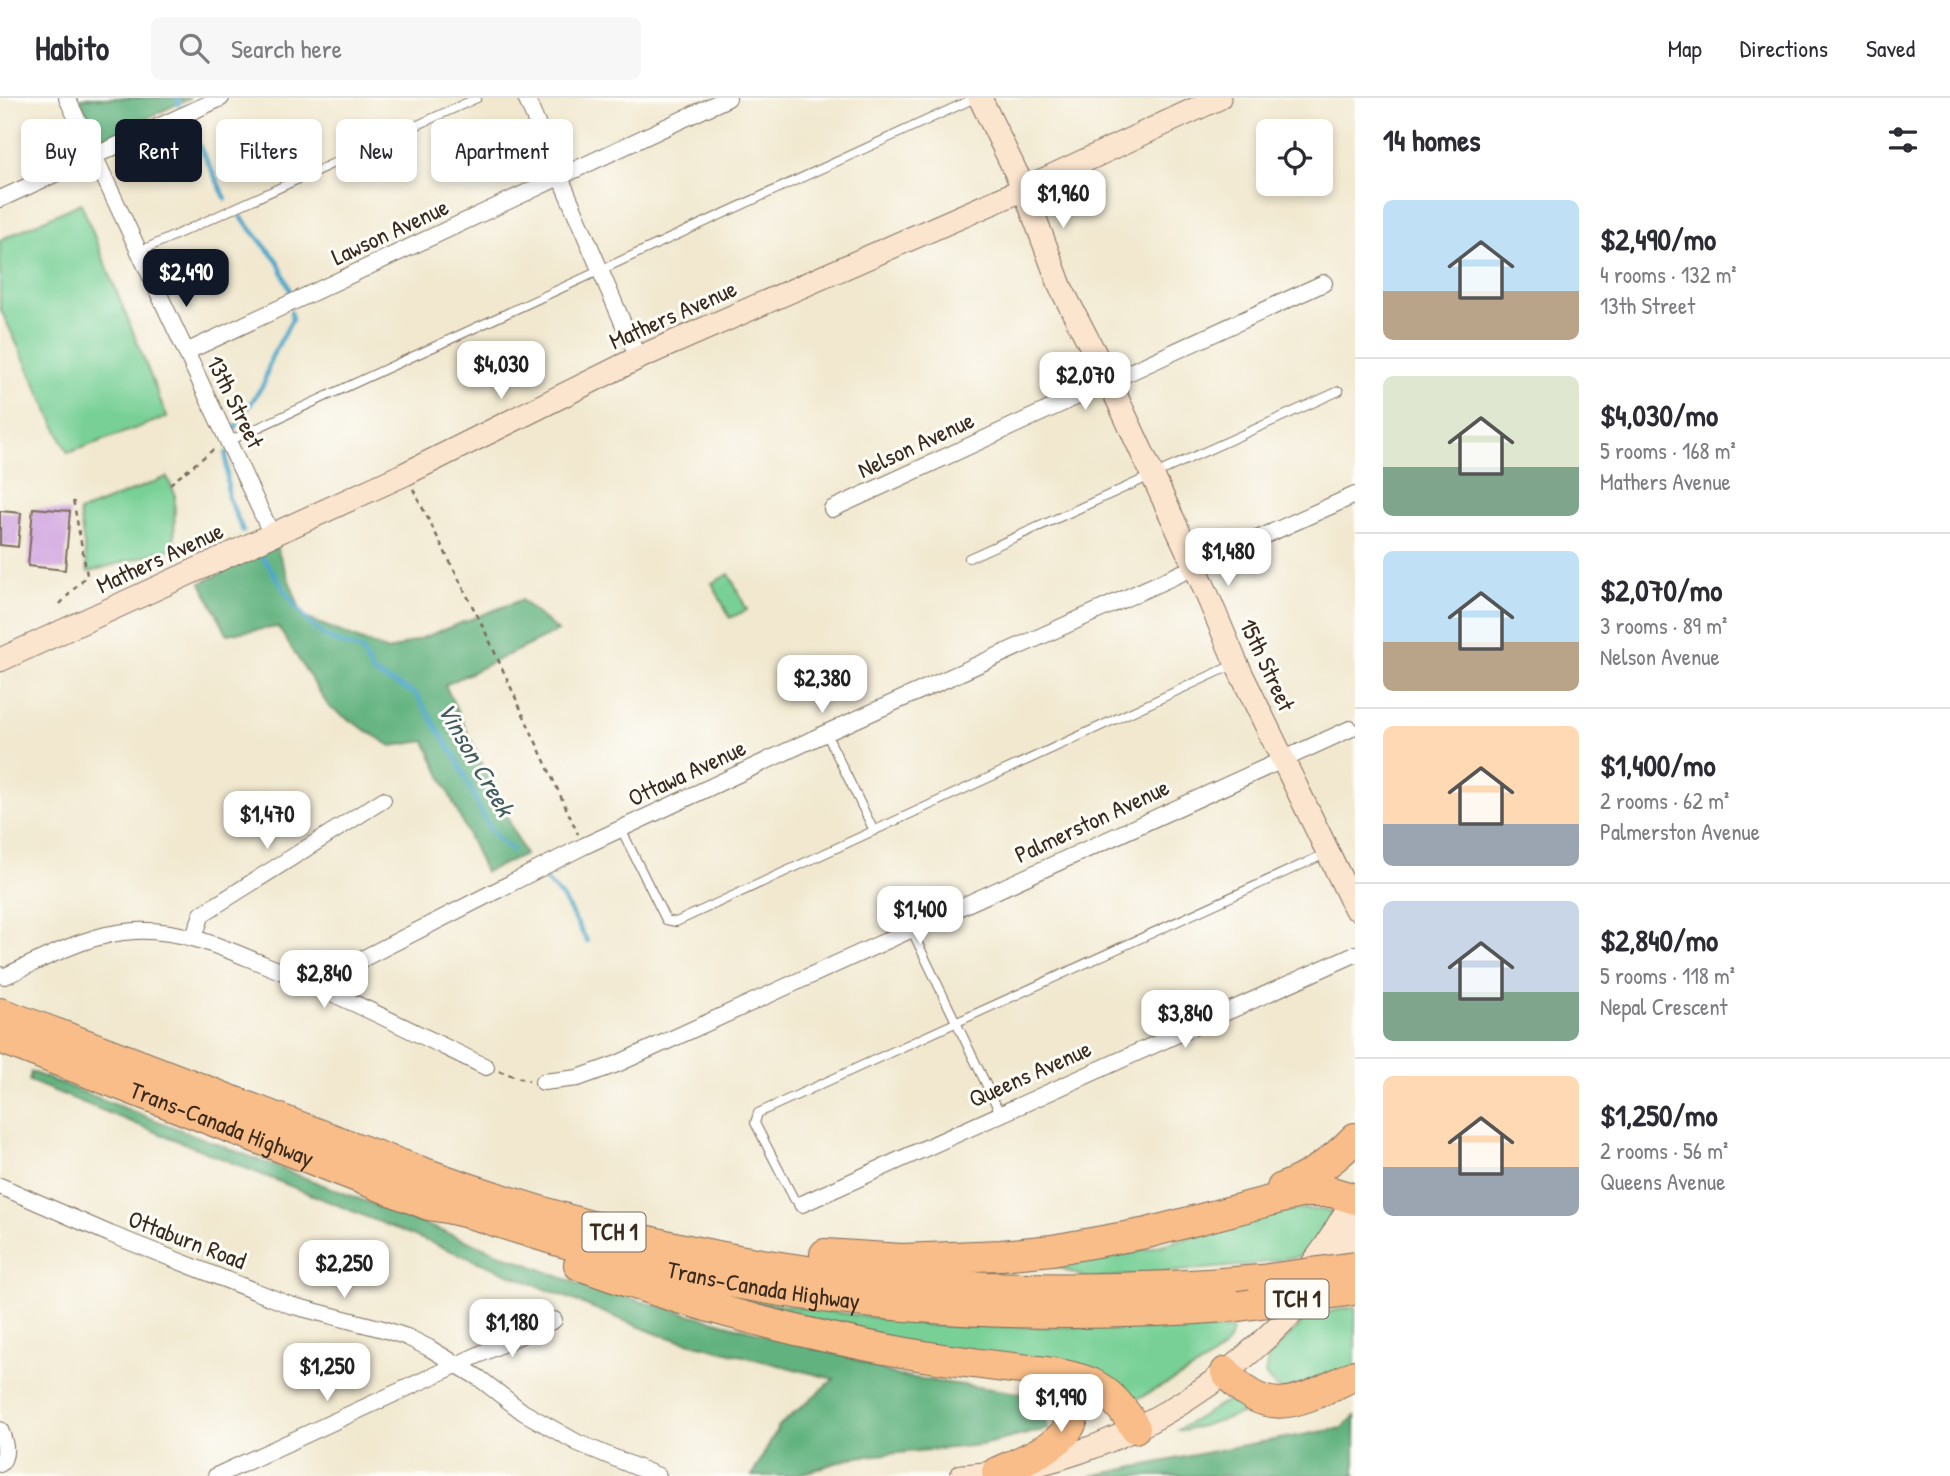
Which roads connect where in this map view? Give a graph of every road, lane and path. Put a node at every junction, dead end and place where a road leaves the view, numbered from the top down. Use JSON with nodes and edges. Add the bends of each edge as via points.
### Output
{"nodes":[{"id":1,"x":67,"y":98,"type":"edge"},
{"id":2,"x":221,"y":98,"type":"edge"},
{"id":3,"x":477,"y":98,"type":"edge"},
{"id":4,"x":526,"y":98,"type":"edge"},
{"id":5,"x":728,"y":98,"type":"edge"},
{"id":6,"x":975,"y":98,"type":"edge"},
{"id":7,"x":981,"y":98,"type":"edge"},
{"id":8,"x":1219,"y":98,"type":"edge"},
{"id":9,"x":77,"y":119,"type":"edge"},
{"id":10,"x":535,"y":119,"type":"edge"},
{"id":11,"x":101,"y":153,"type":"edge"},
{"id":12,"x":573,"y":170,"type":"edge"},
{"id":13,"x":101,"y":171,"type":"edge"},
{"id":14,"x":37,"y":182,"type":"edge"},
{"id":15,"x":549,"y":182,"type":"edge"},
{"id":16,"x":562,"y":182,"type":"edge"},
{"id":17,"x":1024,"y":189,"type":"junction"},
{"id":18,"x":0,"y":199,"type":"edge"},
{"id":19,"x":138,"y":252,"type":"junction"},
{"id":20,"x":600,"y":269,"type":"junction"},
{"id":21,"x":1325,"y":283,"type":"dead end"},
{"id":22,"x":186,"y":352,"type":"junction"},
{"id":23,"x":638,"y":358,"type":"junction"},
{"id":24,"x":1109,"y":381,"type":"junction"},
{"id":25,"x":1339,"y":391,"type":"dead end"},
{"id":26,"x":229,"y":442,"type":"junction"},
{"id":27,"x":405,"y":474,"type":"junction"},
{"id":28,"x":1152,"y":474,"type":"junction"},
{"id":29,"x":170,"y":484,"type":"dead end"},
{"id":30,"x":1355,"y":495,"type":"edge"},
{"id":31,"x":73,"y":499,"type":"dead end"},
{"id":32,"x":832,"y":509,"type":"dead end"},
{"id":33,"x":272,"y":535,"type":"junction"},
{"id":34,"x":969,"y":558,"type":"dead end"},
{"id":35,"x":1196,"y":569,"type":"junction"},
{"id":36,"x":60,"y":604,"type":"dead end"},
{"id":37,"x":0,"y":660,"type":"edge"},
{"id":38,"x":1236,"y":663,"type":"junction"},
{"id":39,"x":1350,"y":729,"type":"dead end"},
{"id":40,"x":826,"y":733,"type":"junction"},
{"id":41,"x":1282,"y":759,"type":"junction"},
{"id":42,"x":383,"y":800,"type":"dead end"},
{"id":43,"x":621,"y":829,"type":"junction"},
{"id":44,"x":874,"y":831,"type":"junction"},
{"id":45,"x":584,"y":846,"type":"junction"},
{"id":46,"x":1328,"y":853,"type":"junction"},
{"id":47,"x":1355,"y":908,"type":"edge"},
{"id":48,"x":911,"y":929,"type":"junction"},
{"id":49,"x":194,"y":937,"type":"junction"},
{"id":50,"x":1355,"y":954,"type":"edge"},
{"id":51,"x":2,"y":976,"type":"edge"},
{"id":52,"x":313,"y":984,"type":"junction"},
{"id":53,"x":0,"y":1013,"type":"edge"},
{"id":54,"x":956,"y":1021,"type":"junction"},
{"id":55,"x":0,"y":1038,"type":"edge"},
{"id":56,"x":486,"y":1067,"type":"joint"},
{"id":57,"x":543,"y":1082,"type":"joint"},
{"id":58,"x":1000,"y":1113,"type":"junction"},
{"id":59,"x":1355,"y":1138,"type":"edge"},
{"id":60,"x":383,"y":1157,"type":"junction"},
{"id":61,"x":0,"y":1186,"type":"edge"},
{"id":62,"x":1355,"y":1198,"type":"edge"},
{"id":63,"x":802,"y":1204,"type":"joint"},
{"id":64,"x":429,"y":1205,"type":"junction"},
{"id":65,"x":1241,"y":1208,"type":"junction"},
{"id":66,"x":1355,"y":1230,"type":"edge"},
{"id":67,"x":1355,"y":1267,"type":"edge"},
{"id":68,"x":1355,"y":1290,"type":"edge"},
{"id":69,"x":554,"y":1320,"type":"dead end"},
{"id":70,"x":968,"y":1363,"type":"junction"},
{"id":71,"x":455,"y":1364,"type":"junction"},
{"id":72,"x":1226,"y":1372,"type":"junction"},
{"id":73,"x":1355,"y":1375,"type":"edge"},
{"id":74,"x":1135,"y":1428,"type":"junction"},
{"id":75,"x":0,"y":1430,"type":"edge"},
{"id":76,"x":0,"y":1464,"type":"edge"},
{"id":77,"x":239,"y":1471,"type":"edge"},
{"id":78,"x":997,"y":1472,"type":"junction"},
{"id":79,"x":216,"y":1476,"type":"edge"},
{"id":80,"x":658,"y":1476,"type":"edge"},
{"id":81,"x":962,"y":1476,"type":"edge"}],
"edges":[{"from":1,"to":9,"type":"street","name":"13th Street"},
{"from":2,"to":11,"type":"street"},
{"from":3,"to":19,"type":"lane"},
{"from":4,"to":10,"type":"street"},
{"from":5,"to":12,"type":"street","name":"Lawson Avenue"},
{"from":6,"to":20,"type":"lane"},
{"from":7,"to":17,"type":"street","name":"15th Street"},
{"from":8,"to":17,"type":"street","name":"Mathers Avenue"},
{"from":13,"to":19,"type":"street","name":"13th Street"},
{"from":14,"to":18,"type":"street"},
{"from":15,"to":22,"type":"street","name":"Lawson Avenue"},
{"from":16,"to":20,"type":"street"},
{"from":17,"to":23,"type":"street","name":"Mathers Avenue"},
{"from":17,"to":24,"type":"street","name":"15th Street","via":[[1061,288]]},
{"from":19,"to":22,"type":"street","name":"13th Street"},
{"from":20,"to":23,"type":"street"},
{"from":20,"to":26,"type":"lane"},
{"from":21,"to":24,"type":"street","name":"Nelson Avenue"},
{"from":22,"to":26,"type":"street","name":"13th Street"},
{"from":23,"to":27,"type":"street","name":"Mathers Avenue"},
{"from":24,"to":28,"type":"street","name":"15th Street"},
{"from":24,"to":32,"type":"street","name":"Nelson Avenue"},
{"from":25,"to":28,"type":"lane"},
{"from":26,"to":29,"type":"path"},
{"from":26,"to":33,"type":"street","name":"13th Street"},
{"from":27,"to":33,"type":"street","name":"Mathers Avenue"},
{"from":27,"to":45,"type":"path","via":[[485,631]]},
{"from":28,"to":34,"type":"lane"},
{"from":28,"to":35,"type":"street","name":"15th Street"},
{"from":30,"to":35,"type":"street","name":"Ottawa Avenue"},
{"from":31,"to":36,"type":"path","via":[[88,575]]},
{"from":33,"to":37,"type":"street","name":"Mathers Avenue"},
{"from":35,"to":38,"type":"street","name":"15th Street"},
{"from":35,"to":40,"type":"street","name":"Ottawa Avenue"},
{"from":38,"to":41,"type":"street","name":"15th Street"},
{"from":38,"to":44,"type":"lane"},
{"from":39,"to":41,"type":"street","name":"Palmerston Avenue"},
{"from":40,"to":43,"type":"street","name":"Ottawa Avenue"},
{"from":40,"to":44,"type":"lane"},
{"from":41,"to":46,"type":"street","name":"15th Street"},
{"from":41,"to":48,"type":"street","name":"Palmerston Avenue"},
{"from":42,"to":49,"type":"street","via":[[202,914]]},
{"from":43,"to":44,"type":"lane","via":[[666,920],[676,922]]},
{"from":43,"to":45,"type":"street","name":"Ottawa Avenue"},
{"from":45,"to":52,"type":"street","name":"Ottawa Avenue"},
{"from":46,"to":47,"type":"street","name":"15th Street"},
{"from":46,"to":54,"type":"lane"},
{"from":48,"to":54,"type":"lane"},
{"from":48,"to":57,"type":"street","name":"Palmerston Avenue","via":[[617,1064],[578,1079]]},
{"from":49,"to":51,"type":"street","via":[[169,931],[133,931],[89,940]]},
{"from":49,"to":52,"type":"street"},
{"from":50,"to":58,"type":"street","name":"Queens Avenue"},
{"from":52,"to":56,"type":"street"},
{"from":53,"to":60,"type":"highway","name":"Trans-Canada Highway","number":"TCH 1"},
{"from":54,"to":58,"type":"lane"},
{"from":54,"to":63,"type":"lane","via":[[758,1113],[755,1123],[794,1199]]},
{"from":55,"to":64,"type":"highway","name":"Trans-Canada Highway","number":"TCH 1"},
{"from":56,"to":57,"type":"path"},
{"from":58,"to":63,"type":"street","name":"Queens Avenue"},
{"from":59,"to":65,"type":"highway","via":[[1324,1166]]},
{"from":60,"to":65,"type":"highway","via":[[642,1226],[743,1245],[848,1256],[951,1258],[1052,1250],[1147,1233]]},
{"from":60,"to":67,"type":"highway","name":"Trans-Canada Highway","number":"TCH 1","bridge":true,"via":[[521,1205],[636,1237],[841,1276],[1049,1289],[1261,1280]]},
{"from":61,"to":71,"type":"street","name":"Ottaburn Road","via":[[290,1305],[407,1338]]},
{"from":62,"to":65,"type":"highway","via":[[1304,1192]]},
{"from":62,"to":72,"type":"street","via":[[1299,1283],[1251,1336]]},
{"from":64,"to":68,"type":"highway","name":"Trans-Canada Highway","number":"TCH 1","bridge":true,"via":[[457,1208],[579,1247],[681,1272],[838,1299],[945,1309],[1162,1311]]},
{"from":64,"to":70,"type":"highway","via":[[678,1298],[825,1337]]},
{"from":66,"to":72,"type":"street","via":[[1322,1279],[1266,1339]]},
{"from":69,"to":71,"type":"street"},
{"from":70,"to":74,"type":"highway","via":[[1043,1371],[1092,1384],[1116,1401]]},
{"from":70,"to":78,"type":"highway","via":[[1055,1385],[1064,1391],[1073,1409],[1073,1419],[1062,1436]]},
{"from":71,"to":77,"type":"street"},
{"from":71,"to":80,"type":"street","name":"Ottaburn Road","via":[[523,1412],[578,1443]]},
{"from":72,"to":73,"type":"highway","via":[[1252,1398],[1280,1403]]},
{"from":72,"to":74,"type":"street"},
{"from":74,"to":78,"type":"street","via":[[1075,1453]]},
{"from":75,"to":76,"type":"street","via":[[6,1449]]},
{"from":77,"to":79,"type":"street"},
{"from":78,"to":81,"type":"street"}]}
